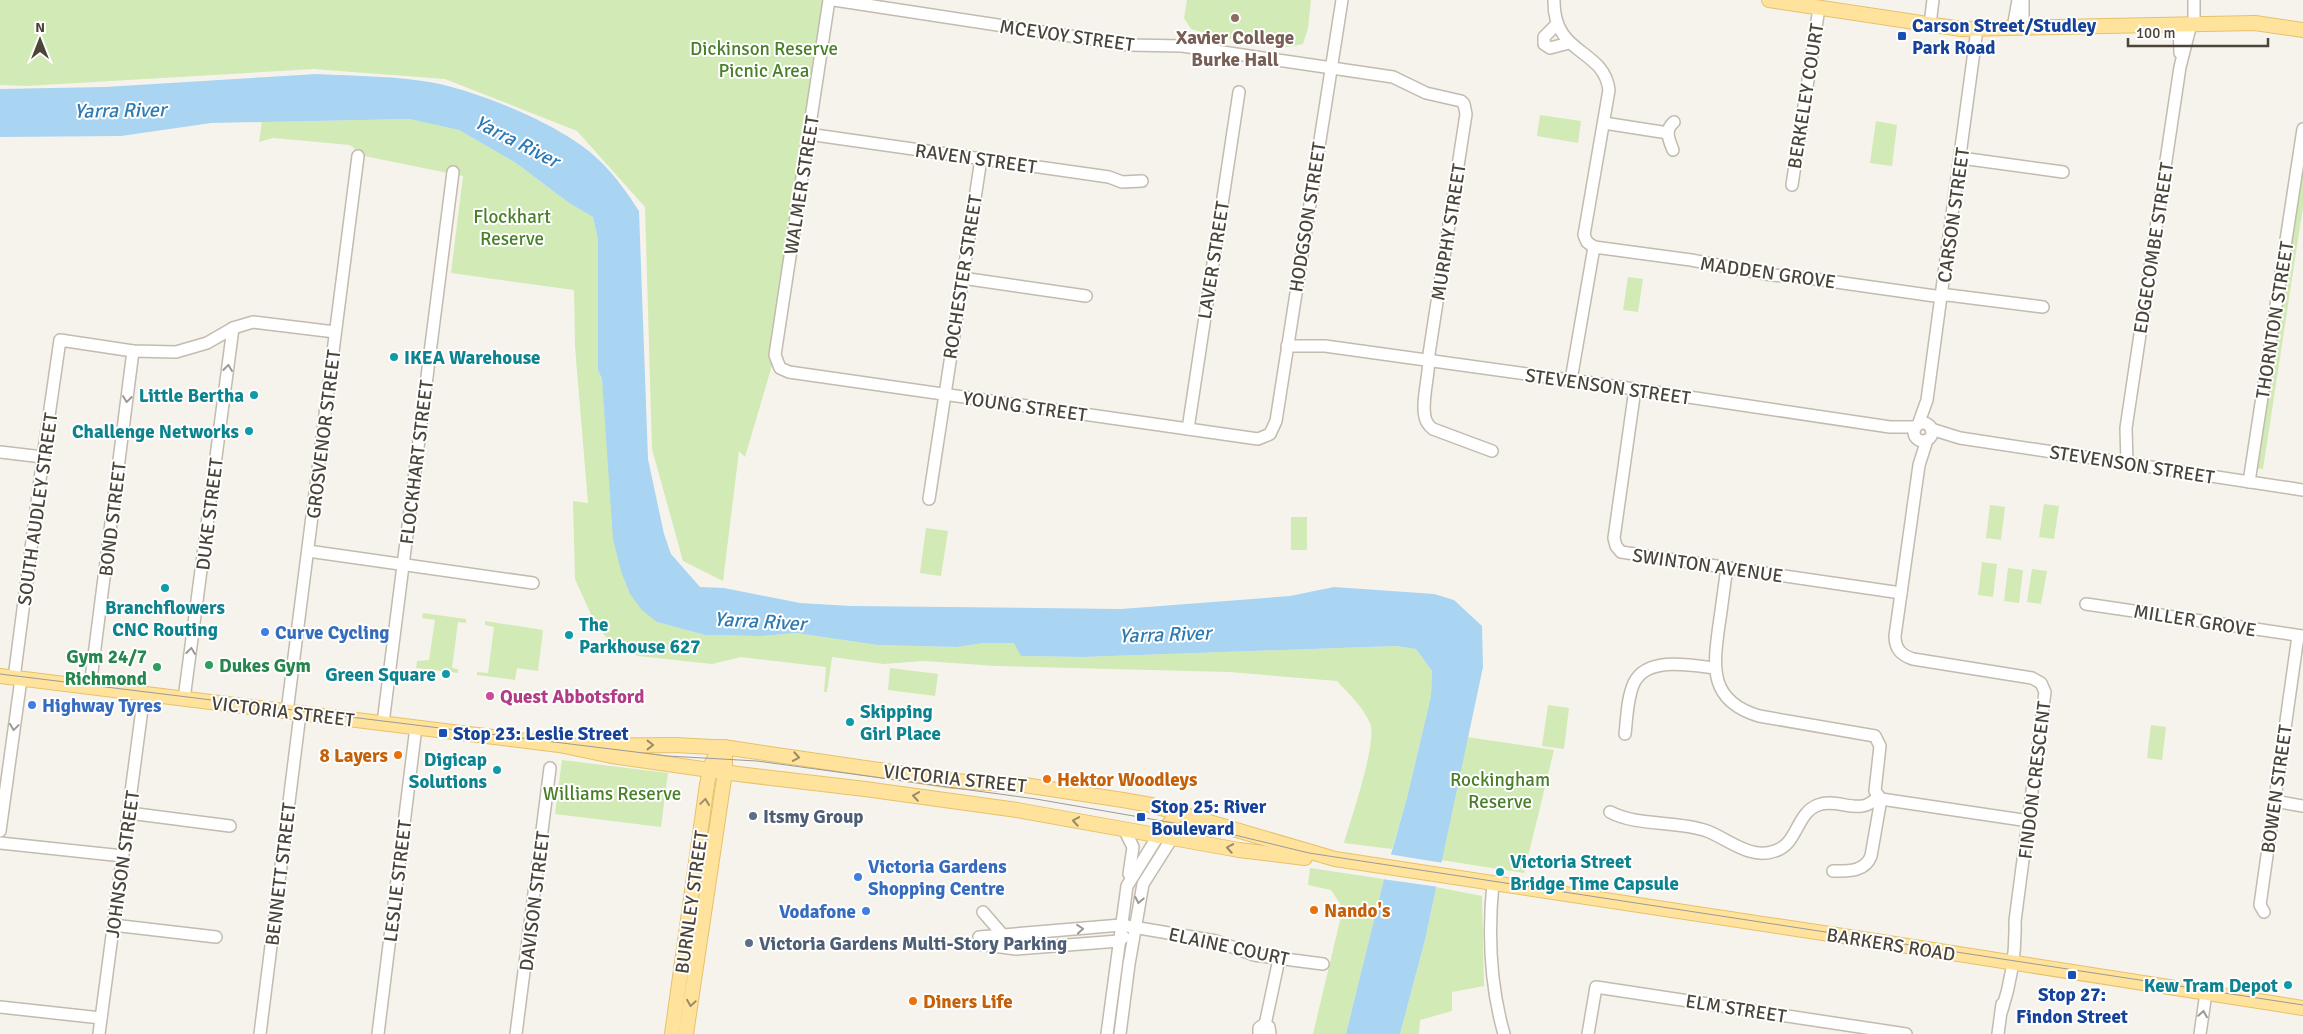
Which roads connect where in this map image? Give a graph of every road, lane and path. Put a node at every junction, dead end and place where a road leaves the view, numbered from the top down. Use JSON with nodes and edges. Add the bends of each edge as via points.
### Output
{"nodes":[{"id":1,"x":829,"y":0,"type":"edge"},
{"id":2,"x":834,"y":0,"type":"edge"},
{"id":3,"x":1342,"y":0,"type":"edge"},
{"id":4,"x":1554,"y":0,"type":"edge"},
{"id":5,"x":1769,"y":0,"type":"edge"},
{"id":6,"x":1933,"y":0,"type":"edge"},
{"id":7,"x":2018,"y":0,"type":"edge"},
{"id":8,"x":2023,"y":0,"type":"edge"},
{"id":9,"x":2194,"y":0,"type":"edge"},
{"id":10,"x":1785,"y":1,"type":"edge"},
{"id":11,"x":1819,"y":8,"type":"junction"},
{"id":12,"x":1557,"y":24,"type":"junction"},
{"id":13,"x":1930,"y":24,"type":"junction"},
{"id":14,"x":2188,"y":24,"type":"junction"},
{"id":15,"x":2018,"y":28,"type":"junction"},
{"id":16,"x":1977,"y":29,"type":"junction"},
{"id":17,"x":2303,"y":30,"type":"edge"},
{"id":18,"x":1569,"y":44,"type":"junction"},
{"id":19,"x":1331,"y":67,"type":"junction"},
{"id":20,"x":1239,"y":92,"type":"dead end"},
{"id":21,"x":1464,"y":104,"type":"joint"},
{"id":22,"x":1674,"y":122,"type":"dead end"},
{"id":23,"x":1604,"y":123,"type":"junction"},
{"id":24,"x":2303,"y":129,"type":"edge"},
{"id":25,"x":1668,"y":132,"type":"junction"},
{"id":26,"x":808,"y":134,"type":"junction"},
{"id":27,"x":1673,"y":150,"type":"dead end"},
{"id":28,"x":358,"y":156,"type":"dead end"},
{"id":29,"x":1961,"y":158,"type":"junction"},
{"id":30,"x":981,"y":159,"type":"junction"},
{"id":31,"x":453,"y":172,"type":"dead end"},
{"id":32,"x":2063,"y":172,"type":"dead end"},
{"id":33,"x":1142,"y":181,"type":"dead end"},
{"id":34,"x":1792,"y":185,"type":"dead end"},
{"id":35,"x":1594,"y":246,"type":"junction"},
{"id":36,"x":962,"y":278,"type":"junction"},
{"id":37,"x":1086,"y":296,"type":"dead end"},
{"id":38,"x":1942,"y":296,"type":"junction"},
{"id":39,"x":2043,"y":307,"type":"dead end"},
{"id":40,"x":233,"y":328,"type":"junction"},
{"id":41,"x":335,"y":332,"type":"junction"},
{"id":42,"x":1288,"y":341,"type":"junction"},
{"id":43,"x":133,"y":351,"type":"junction"},
{"id":44,"x":1430,"y":361,"type":"junction"},
{"id":45,"x":780,"y":368,"type":"joint"},
{"id":46,"x":1571,"y":380,"type":"junction"},
{"id":47,"x":1635,"y":389,"type":"junction"},
{"id":48,"x":943,"y":395,"type":"junction"},
{"id":49,"x":1188,"y":429,"type":"junction"},
{"id":50,"x":1923,"y":433,"type":"junction"},
{"id":51,"x":1270,"y":434,"type":"joint"},
{"id":52,"x":1492,"y":451,"type":"dead end"},
{"id":53,"x":0,"y":452,"type":"edge"},
{"id":54,"x":43,"y":457,"type":"junction"},
{"id":55,"x":2121,"y":462,"type":"junction"},
{"id":56,"x":2249,"y":482,"type":"junction"},
{"id":57,"x":2303,"y":490,"type":"edge"},
{"id":58,"x":929,"y":499,"type":"dead end"},
{"id":59,"x":308,"y":551,"type":"junction"},
{"id":60,"x":404,"y":565,"type":"junction"},
{"id":61,"x":1727,"y":568,"type":"junction"},
{"id":62,"x":533,"y":583,"type":"dead end"},
{"id":63,"x":1901,"y":593,"type":"junction"},
{"id":64,"x":2086,"y":604,"type":"dead end"},
{"id":65,"x":1895,"y":636,"type":"joint"},
{"id":66,"x":2301,"y":636,"type":"edge"},
{"id":67,"x":1714,"y":668,"type":"junction"},
{"id":68,"x":12,"y":678,"type":"edge"},
{"id":69,"x":90,"y":687,"type":"junction"},
{"id":70,"x":144,"y":694,"type":"junction"},
{"id":71,"x":184,"y":699,"type":"junction"},
{"id":72,"x":294,"y":713,"type":"junction"},
{"id":73,"x":383,"y":723,"type":"junction"},
{"id":74,"x":416,"y":728,"type":"junction"},
{"id":75,"x":1625,"y":734,"type":"dead end"},
{"id":76,"x":566,"y":746,"type":"junction"},
{"id":77,"x":722,"y":747,"type":"junction"},
{"id":78,"x":550,"y":768,"type":"dead end"},
{"id":79,"x":710,"y":769,"type":"junction"},
{"id":80,"x":725,"y":772,"type":"junction"},
{"id":81,"x":1880,"y":798,"type":"junction"},
{"id":82,"x":2274,"y":801,"type":"junction"},
{"id":83,"x":2303,"y":806,"type":"edge"},
{"id":84,"x":1610,"y":812,"type":"dead end"},
{"id":85,"x":129,"y":813,"type":"junction"},
{"id":86,"x":1182,"y":814,"type":"junction"},
{"id":87,"x":2029,"y":821,"type":"junction"},
{"id":88,"x":230,"y":826,"type":"dead end"},
{"id":89,"x":1124,"y":829,"type":"junction"},
{"id":90,"x":0,"y":831,"type":"edge"},
{"id":91,"x":1165,"y":837,"type":"junction"},
{"id":92,"x":0,"y":843,"type":"edge"},
{"id":93,"x":123,"y":856,"type":"junction"},
{"id":94,"x":1335,"y":859,"type":"junction"},
{"id":95,"x":1833,"y":871,"type":"dead end"},
{"id":96,"x":1486,"y":882,"type":"junction"},
{"id":97,"x":1127,"y":886,"type":"junction"},
{"id":98,"x":689,"y":908,"type":"junction"},
{"id":99,"x":705,"y":912,"type":"junction"},
{"id":100,"x":983,"y":912,"type":"dead end"},
{"id":101,"x":2264,"y":912,"type":"dead end"},
{"id":102,"x":113,"y":924,"type":"junction"},
{"id":103,"x":1121,"y":925,"type":"junction"},
{"id":104,"x":1135,"y":928,"type":"junction"},
{"id":105,"x":1050,"y":932,"type":"junction"},
{"id":106,"x":1004,"y":936,"type":"junction"},
{"id":107,"x":216,"y":937,"type":"dead end"},
{"id":108,"x":1119,"y":941,"type":"junction"},
{"id":109,"x":1052,"y":946,"type":"junction"},
{"id":110,"x":1034,"y":948,"type":"junction"},
{"id":111,"x":1279,"y":959,"type":"junction"},
{"id":112,"x":1116,"y":962,"type":"junction"},
{"id":113,"x":2009,"y":963,"type":"junction"},
{"id":114,"x":1129,"y":964,"type":"junction"},
{"id":115,"x":1323,"y":964,"type":"dead end"},
{"id":116,"x":1119,"y":991,"type":"junction"},
{"id":117,"x":2206,"y":993,"type":"junction"},
{"id":118,"x":0,"y":1007,"type":"edge"},
{"id":119,"x":2303,"y":1008,"type":"edge"},
{"id":120,"x":101,"y":1018,"type":"junction"},
{"id":121,"x":680,"y":1031,"type":"edge"},
{"id":122,"x":1264,"y":1031,"type":"edge"},
{"id":123,"x":100,"y":1034,"type":"edge"},
{"id":124,"x":260,"y":1034,"type":"edge"},
{"id":125,"x":378,"y":1034,"type":"edge"},
{"id":126,"x":516,"y":1034,"type":"edge"},
{"id":127,"x":1107,"y":1034,"type":"edge"},
{"id":128,"x":1120,"y":1034,"type":"edge"},
{"id":129,"x":1504,"y":1034,"type":"edge"},
{"id":130,"x":1588,"y":1034,"type":"edge"},
{"id":131,"x":1906,"y":1034,"type":"edge"},
{"id":132,"x":1998,"y":1034,"type":"edge"},
{"id":133,"x":2200,"y":1034,"type":"edge"}],
"edges":[{"from":1,"to":26,"type":"street","name":"WALMER STREET"},
{"from":2,"to":19,"type":"street","name":"MCEVOY STREET","via":[[1129,45],[1182,46]]},
{"from":3,"to":19,"type":"street","name":"HODGSON STREET"},
{"from":4,"to":12,"type":"street"},
{"from":5,"to":10,"type":"main road"},
{"from":6,"to":13,"type":"street"},
{"from":7,"to":15,"type":"street"},
{"from":8,"to":15,"type":"street"},
{"from":9,"to":14,"type":"street","name":"EDGECOMBE STREET"},
{"from":10,"to":11,"type":"main road"},
{"from":11,"to":13,"type":"main road"},
{"from":11,"to":34,"type":"street","name":"BERKELEY COURT"},
{"from":12,"to":18,"type":"street"},
{"from":12,"to":18,"type":"street","via":[[1544,37],[1544,44],[1550,48]]},
{"from":13,"to":16,"type":"main road"},
{"from":14,"to":15,"type":"main road"},
{"from":14,"to":17,"type":"main road","via":[[2255,23]]},
{"from":14,"to":55,"type":"street","name":"EDGECOMBE STREET"},
{"from":15,"to":16,"type":"main road"},
{"from":16,"to":29,"type":"street","name":"CARSON STREET"},
{"from":18,"to":23,"type":"street","via":[[1595,62],[1605,76],[1609,90]]},
{"from":19,"to":21,"type":"street","name":"MCEVOY STREET","via":[[1399,79],[1420,91],[1458,99]]},
{"from":19,"to":42,"type":"street","name":"HODGSON STREET"},
{"from":20,"to":49,"type":"street","name":"LAVER STREET"},
{"from":21,"to":44,"type":"street","name":"MURPHY STREET","via":[[1466,114]]},
{"from":22,"to":25,"type":"street"},
{"from":23,"to":25,"type":"street"},
{"from":23,"to":35,"type":"street","via":[[1584,235]]},
{"from":24,"to":56,"type":"street","name":"THORNTON STREET"},
{"from":25,"to":27,"type":"street"},
{"from":26,"to":30,"type":"street","name":"RAVEN STREET"},
{"from":26,"to":45,"type":"street","name":"WALMER STREET","via":[[774,355]]},
{"from":28,"to":41,"type":"street","name":"GROSVENOR STREET"},
{"from":29,"to":32,"type":"street"},
{"from":29,"to":38,"type":"street","name":"CARSON STREET"},
{"from":30,"to":33,"type":"street","name":"RAVEN STREET","via":[[1109,177],[1122,182]]},
{"from":30,"to":36,"type":"street","name":"ROCHESTER STREET"},
{"from":31,"to":60,"type":"street","name":"FLOCKHART STREET"},
{"from":35,"to":38,"type":"street","name":"MADDEN GROVE","via":[[1772,275]]},
{"from":35,"to":46,"type":"street"},
{"from":36,"to":37,"type":"street"},
{"from":36,"to":48,"type":"street","name":"ROCHESTER STREET"},
{"from":38,"to":39,"type":"street","name":"MADDEN GROVE"},
{"from":38,"to":50,"type":"street","name":"CARSON STREET"},
{"from":40,"to":41,"type":"street","via":[[253,322]]},
{"from":40,"to":43,"type":"street","via":[[187,351]]},
{"from":71,"to":40,"type":"street","name":"DUKE STREET","one_way":true},
{"from":41,"to":59,"type":"street","name":"GROSVENOR STREET"},
{"from":42,"to":44,"type":"street","name":"STEVENSON STREET"},
{"from":42,"to":51,"type":"street","name":"HODGSON STREET","via":[[1276,421]]},
{"from":43,"to":54,"type":"street","name":"SOUTH AUDLEY STREET","via":[[60,340]]},
{"from":43,"to":69,"type":"street","name":"BOND STREET","one_way":true},
{"from":44,"to":46,"type":"street","name":"STEVENSON STREET"},
{"from":44,"to":52,"type":"street","name":"MURPHY STREET","via":[[1424,411],[1428,424],[1438,431]]},
{"from":45,"to":48,"type":"street","name":"YOUNG STREET"},
{"from":46,"to":47,"type":"street","name":"STEVENSON STREET"},
{"from":47,"to":50,"type":"street","name":"STEVENSON STREET"},
{"from":47,"to":61,"type":"street","name":"SWINTON AVENUE","via":[[1614,538],[1616,546],[1625,553]]},
{"from":48,"to":49,"type":"street","name":"YOUNG STREET"},
{"from":48,"to":58,"type":"street","name":"ROCHESTER STREET"},
{"from":49,"to":51,"type":"street","name":"YOUNG STREET","via":[[1258,439]]},
{"from":50,"to":55,"type":"street","name":"STEVENSON STREET"},
{"from":50,"to":63,"type":"street","name":"CARSON STREET"},
{"from":53,"to":54,"type":"street"},
{"from":54,"to":68,"type":"street","name":"SOUTH AUDLEY STREET"},
{"from":55,"to":56,"type":"street","name":"STEVENSON STREET"},
{"from":56,"to":57,"type":"street","name":"STEVENSON STREET"},
{"from":59,"to":60,"type":"street"},
{"from":59,"to":72,"type":"street","name":"GROSVENOR STREET"},
{"from":60,"to":62,"type":"street"},
{"from":60,"to":73,"type":"street","name":"FLOCKHART STREET"},
{"from":61,"to":63,"type":"street","name":"SWINTON AVENUE"},
{"from":61,"to":67,"type":"street"},
{"from":63,"to":65,"type":"street","name":"CARSON STREET"},
{"from":64,"to":66,"type":"street","name":"MILLER GROVE"},
{"from":65,"to":87,"type":"street","name":"FINDON CRESCENT","via":[[1896,648],[1913,659],[2026,676],[2041,683],[2046,702]]},
{"from":66,"to":82,"type":"street","name":"BOWEN STREET"},
{"from":67,"to":75,"type":"street","via":[[1664,665],[1641,675],[1631,691]]},
{"from":67,"to":81,"type":"street","via":[[1727,698],[1749,713],[1875,736],[1880,746],[1875,787]]},
{"from":68,"to":69,"type":"main road","name":"VICTORIA STREET"},
{"from":68,"to":90,"type":"street","name":"SOUTH AUDLEY STREET","one_way":true},
{"from":69,"to":70,"type":"main road","name":"VICTORIA STREET"},
{"from":70,"to":71,"type":"main road","name":"VICTORIA STREET"},
{"from":70,"to":85,"type":"street","name":"JOHNSON STREET"},
{"from":71,"to":72,"type":"main road","name":"VICTORIA STREET"},
{"from":72,"to":73,"type":"main road","name":"VICTORIA STREET"},
{"from":72,"to":124,"type":"street","name":"BENNETT STREET"},
{"from":73,"to":74,"type":"main road","name":"VICTORIA STREET"},
{"from":74,"to":76,"type":"main road","name":"VICTORIA STREET"},
{"from":74,"to":125,"type":"street","name":"LESLIE STREET"},
{"from":76,"to":77,"type":"main road","name":"VICTORIA STREET","one_way":true},
{"from":76,"to":79,"type":"main road","name":"VICTORIA STREET","via":[[612,756]]},
{"from":77,"to":79,"type":"main road","name":"BURNLEY STREET"},
{"from":77,"to":80,"type":"main road","name":"BURNLEY STREET"},
{"from":77,"to":86,"type":"main road","name":"VICTORIA STREET","one_way":true,"via":[[961,782],[1031,786],[1130,801]]},
{"from":78,"to":126,"type":"street","name":"DAVISON STREET"},
{"from":79,"to":80,"type":"main road","name":"VICTORIA STREET"},
{"from":98,"to":79,"type":"main road","name":"BURNLEY STREET","one_way":true},
{"from":89,"to":80,"type":"main road","name":"VICTORIA STREET","one_way":true,"via":[[1017,810]]},
{"from":80,"to":99,"type":"main road","name":"BURNLEY STREET"},
{"from":81,"to":84,"type":"street","via":[[1864,807],[1817,805],[1804,815],[1787,844],[1769,853],[1742,848],[1698,828]]},
{"from":81,"to":87,"type":"street"},
{"from":81,"to":95,"type":"street","via":[[1872,856],[1868,864],[1856,869]]},
{"from":82,"to":83,"type":"street"},
{"from":82,"to":101,"type":"street","name":"BOWEN STREET","via":[[2260,905]]},
{"from":85,"to":88,"type":"street"},
{"from":85,"to":93,"type":"street","name":"JOHNSON STREET"},
{"from":86,"to":91,"type":"main road"},
{"from":86,"to":94,"type":"main road","name":"VICTORIA STREET"},
{"from":87,"to":113,"type":"street","name":"FINDON CRESCENT","via":[[2015,921],[2009,938]]},
{"from":89,"to":91,"type":"main road","name":"VICTORIA STREET"},
{"from":89,"to":97,"type":"street","via":[[1134,849]]},
{"from":94,"to":91,"type":"main road","name":"VICTORIA STREET","one_way":true,"via":[[1294,857]]},
{"from":91,"to":97,"type":"street"},
{"from":91,"to":104,"type":"street","one_way":true,"via":[[1143,884]]},
{"from":92,"to":93,"type":"street"},
{"from":93,"to":102,"type":"street","name":"JOHNSON STREET"},
{"from":94,"to":96,"type":"main road","name":"VICTORIA STREET"},
{"from":96,"to":113,"type":"main road","name":"BARKERS ROAD"},
{"from":96,"to":129,"type":"street","via":[[1493,985]]},
{"from":97,"to":103,"type":"street"},
{"from":98,"to":99,"type":"main road"},
{"from":98,"to":121,"type":"main road","name":"BURNLEY STREET"},
{"from":99,"to":121,"type":"main road","name":"BURNLEY STREET","one_way":true},
{"from":100,"to":106,"type":"street"},
{"from":102,"to":107,"type":"street"},
{"from":102,"to":120,"type":"street","name":"JOHNSON STREET"},
{"from":103,"to":104,"type":"street","name":"ELAINE COURT"},
{"from":105,"to":103,"type":"street","name":"ELAINE COURT","one_way":true},
{"from":103,"to":108,"type":"street"},
{"from":104,"to":108,"type":"street"},
{"from":104,"to":111,"type":"street","name":"ELAINE COURT","via":[[1216,941],[1246,953]]},
{"from":104,"to":114,"type":"street"},
{"from":105,"to":106,"type":"street","name":"ELAINE COURT"},
{"from":105,"to":109,"type":"street"},
{"from":106,"to":110,"type":"street","via":[[1009,942],[1025,942]]},
{"from":106,"to":110,"type":"street","name":"ELAINE COURT","via":[[979,940],[1015,949]]},
{"from":108,"to":109,"type":"street"},
{"from":108,"to":112,"type":"street"},
{"from":109,"to":110,"type":"street"},
{"from":111,"to":115,"type":"street","name":"ELAINE COURT"},
{"from":111,"to":122,"type":"street"},
{"from":112,"to":114,"type":"street"},
{"from":112,"to":116,"type":"street"},
{"from":113,"to":117,"type":"main road","name":"BARKERS ROAD"},
{"from":113,"to":132,"type":"street","name":"FINDON CRESCENT"},
{"from":114,"to":116,"type":"street"},
{"from":116,"to":127,"type":"street"},
{"from":116,"to":128,"type":"street"},
{"from":117,"to":119,"type":"main road","name":"BARKERS ROAD"},
{"from":133,"to":117,"type":"street","one_way":true},
{"from":118,"to":120,"type":"street"},
{"from":120,"to":123,"type":"street","name":"JOHNSON STREET"},
{"from":130,"to":131,"type":"street","name":"ELM STREET","via":[[1596,987]]}]}
